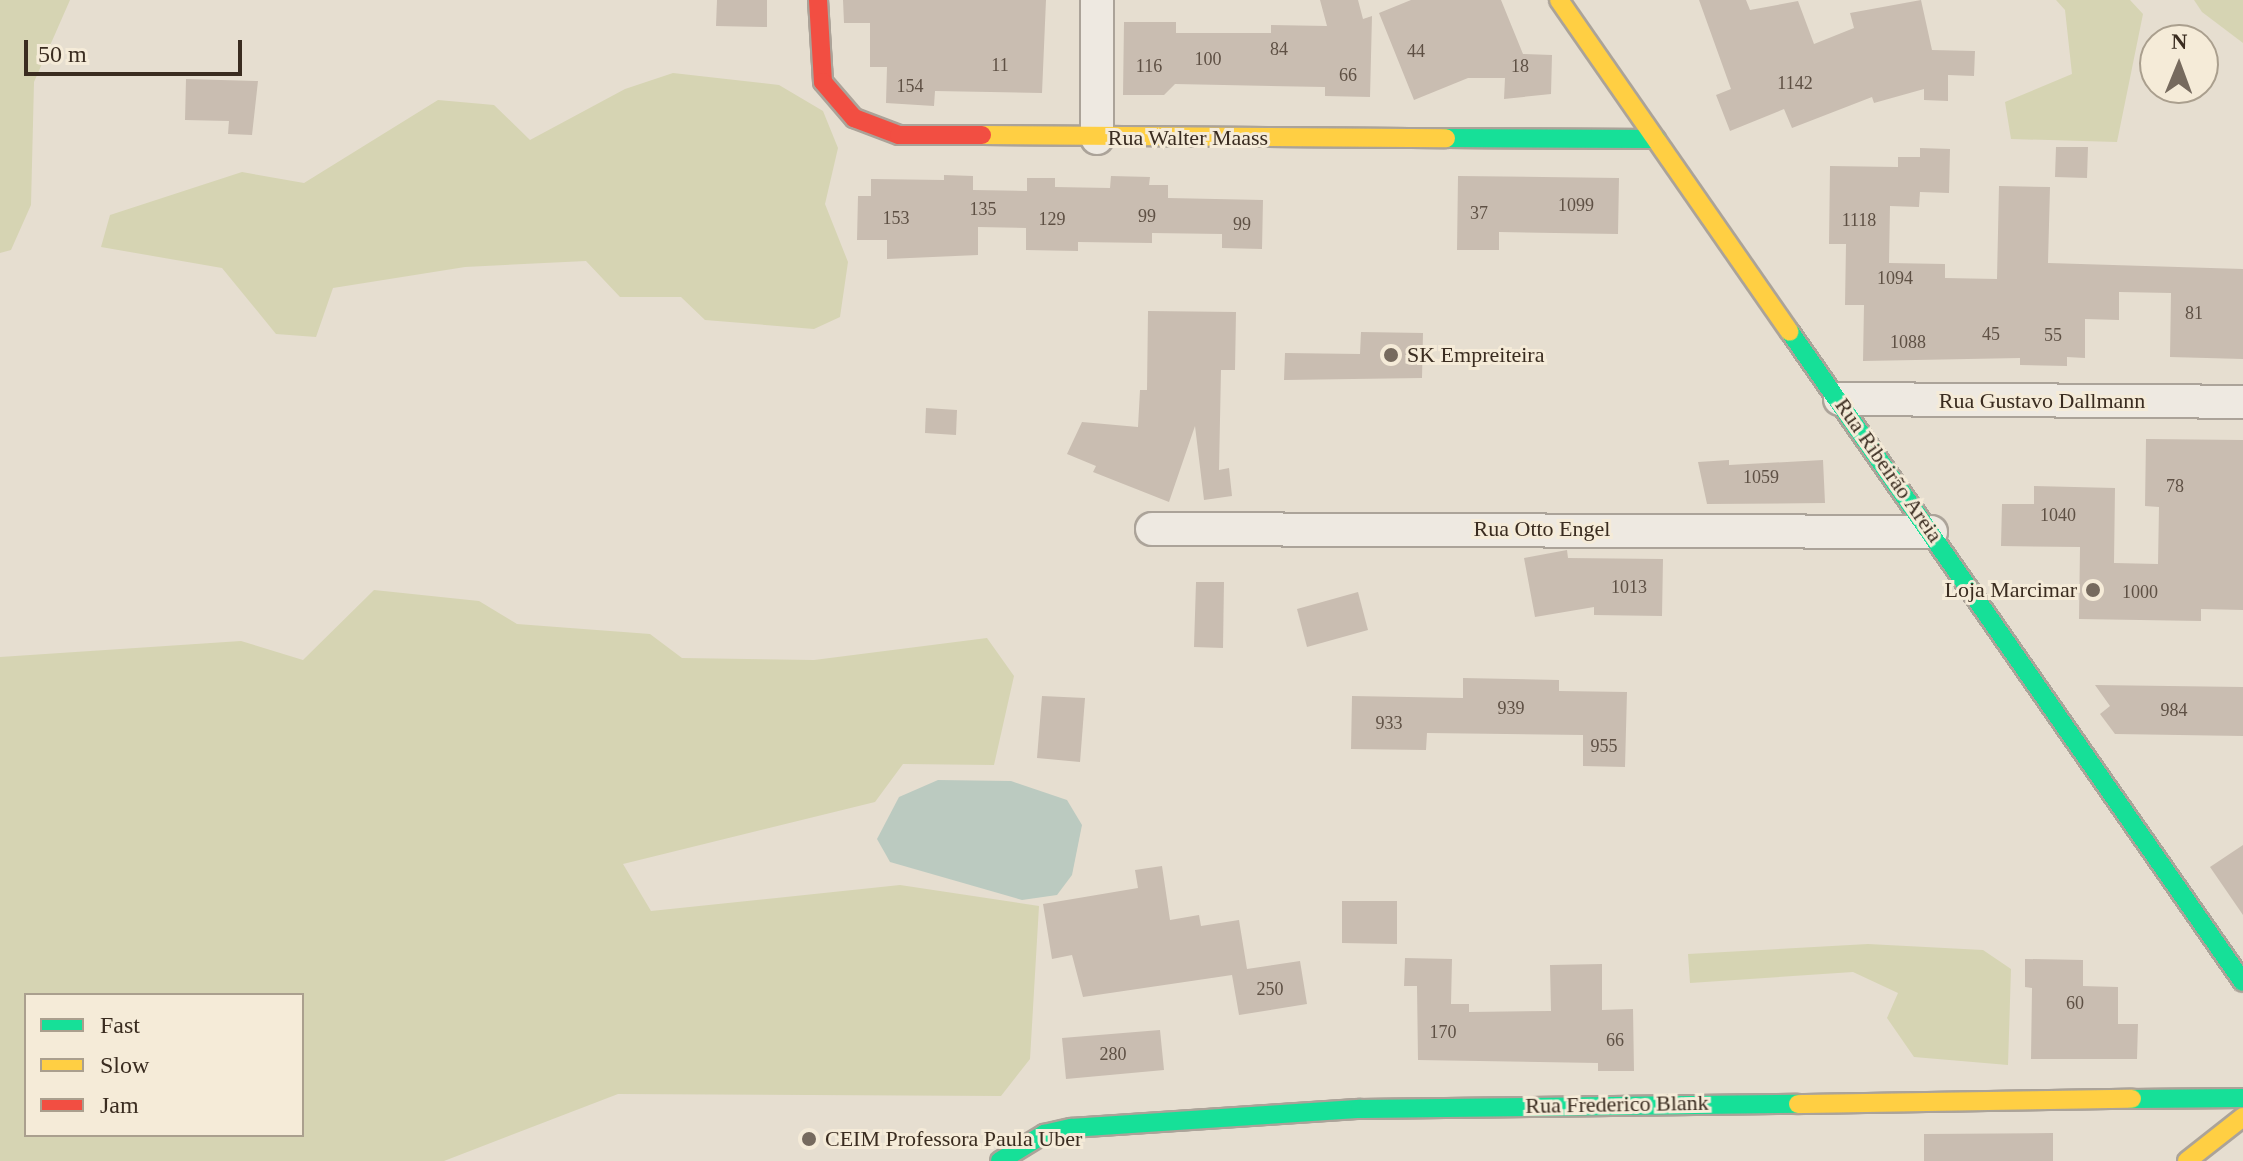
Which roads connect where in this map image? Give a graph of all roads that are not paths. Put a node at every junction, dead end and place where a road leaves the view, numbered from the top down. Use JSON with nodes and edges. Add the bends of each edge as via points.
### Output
{"nodes":[{"id":1,"x":818,"y":0,"type":"edge"},
{"id":2,"x":1097,"y":0,"type":"edge"},
{"id":3,"x":1559,"y":0,"type":"edge"},
{"id":4,"x":1097,"y":138,"type":"junction"},
{"id":5,"x":1656,"y":139,"type":"junction"},
{"id":6,"x":1840,"y":399,"type":"junction"},
{"id":7,"x":2243,"y":402,"type":"edge"},
{"id":8,"x":1152,"y":529,"type":"dead end"},
{"id":9,"x":1931,"y":532,"type":"junction"},
{"id":10,"x":2243,"y":982,"type":"edge"},
{"id":11,"x":2243,"y":1098,"type":"edge"},
{"id":12,"x":2243,"y":1117,"type":"edge"},
{"id":13,"x":1000,"y":1161,"type":"edge"},
{"id":14,"x":2187,"y":1161,"type":"edge"}],
"edges":[{"from":1,"to":4,"type":"street","name":"Rua Walter Maass","via":[[823,82],[854,118],[874,129],[927,137]]},
{"from":2,"to":4,"type":"street"},
{"from":3,"to":5,"type":"street","name":"Rua Ribeirão Areia"},
{"from":4,"to":5,"type":"street","name":"Rua Walter Maass"},
{"from":5,"to":6,"type":"street","name":"Rua Ribeirão Areia"},
{"from":6,"to":7,"type":"street","name":"Rua Gustavo Dallmann"},
{"from":6,"to":9,"type":"street","name":"Rua Ribeirão Areia"},
{"from":8,"to":9,"type":"street","name":"Rua Otto Engel"},
{"from":9,"to":10,"type":"street","name":"Rua Ribeirão Areia"},
{"from":11,"to":13,"type":"street","name":"Rua Frederico Blank","via":[[1360,1109],[1071,1128],[1030,1141]]},
{"from":12,"to":14,"type":"street"}]}
